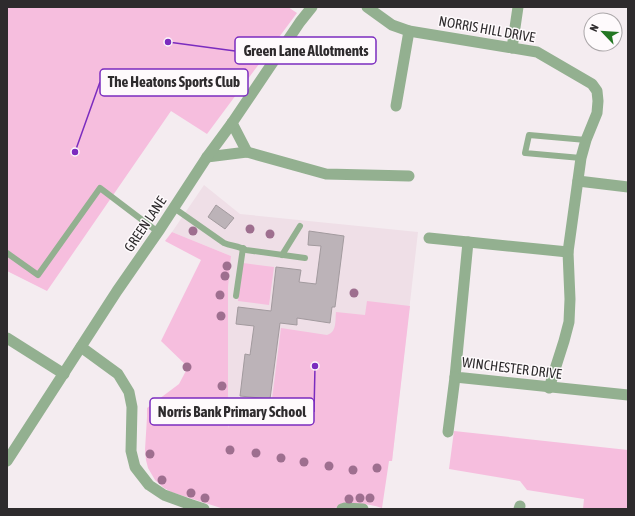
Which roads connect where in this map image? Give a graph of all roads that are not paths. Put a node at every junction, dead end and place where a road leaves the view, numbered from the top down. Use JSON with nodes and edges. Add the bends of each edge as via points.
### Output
{"nodes":[{"id":1,"x":312,"y":7,"type":"edge"},
{"id":2,"x":367,"y":7,"type":"edge"},
{"id":3,"x":518,"y":7,"type":"edge"},
{"id":4,"x":410,"y":31,"type":"junction"},
{"id":5,"x":512,"y":48,"type":"junction"},
{"id":6,"x":396,"y":106,"type":"dead end"},
{"id":7,"x":232,"y":123,"type":"junction"},
{"id":8,"x":586,"y":140,"type":"junction"},
{"id":9,"x":247,"y":152,"type":"junction"},
{"id":10,"x":207,"y":157,"type":"junction"},
{"id":11,"x":581,"y":158,"type":"junction"},
{"id":12,"x":409,"y":176,"type":"dead end"},
{"id":13,"x":578,"y":181,"type":"junction"},
{"id":14,"x":628,"y":187,"type":"edge"},
{"id":15,"x":174,"y":208,"type":"junction"},
{"id":16,"x":300,"y":226,"type":"dead end"},
{"id":17,"x":158,"y":232,"type":"junction"},
{"id":18,"x":429,"y":238,"type":"dead end"},
{"id":19,"x":468,"y":242,"type":"junction"},
{"id":20,"x":243,"y":248,"type":"junction"},
{"id":21,"x":568,"y":252,"type":"junction"},
{"id":22,"x":7,"y":253,"type":"edge"},
{"id":23,"x":282,"y":255,"type":"junction"},
{"id":24,"x":305,"y":258,"type":"dead end"},
{"id":25,"x":236,"y":296,"type":"dead end"},
{"id":26,"x":7,"y":338,"type":"edge"},
{"id":27,"x":82,"y":347,"type":"junction"},
{"id":28,"x":64,"y":374,"type":"junction"},
{"id":29,"x":455,"y":378,"type":"junction"},
{"id":30,"x":549,"y":388,"type":"junction"},
{"id":31,"x":628,"y":396,"type":"edge"},
{"id":32,"x":448,"y":432,"type":"dead end"},
{"id":33,"x":7,"y":460,"type":"edge"},
{"id":34,"x":204,"y":509,"type":"edge"},
{"id":35,"x":342,"y":509,"type":"edge"},
{"id":36,"x":363,"y":509,"type":"edge"}],
"edges":[{"from":1,"to":7,"type":"street","name":"GREEN LANE"},
{"from":2,"to":4,"type":"street","name":"NORRIS HILL DRIVE","via":[[392,24]]},
{"from":3,"to":5,"type":"street"},
{"from":4,"to":5,"type":"street","name":"NORRIS HILL DRIVE"},
{"from":4,"to":6,"type":"street"},
{"from":5,"to":8,"type":"street","name":"NORRIS HILL DRIVE","via":[[537,52],[592,84],[597,91],[597,113]]},
{"from":7,"to":9,"type":"street"},
{"from":7,"to":10,"type":"street","name":"GREEN LANE"},
{"from":8,"to":11,"type":"street","name":"NORRIS HILL DRIVE"},
{"from":8,"to":11,"type":"lane","via":[[529,135],[525,153]]},
{"from":9,"to":10,"type":"street"},
{"from":9,"to":12,"type":"street","via":[[326,174]]},
{"from":10,"to":15,"type":"street","name":"GREEN LANE"},
{"from":11,"to":13,"type":"street","name":"NORRIS HILL DRIVE"},
{"from":13,"to":14,"type":"street"},
{"from":13,"to":21,"type":"street","name":"NORRIS HILL DRIVE"},
{"from":15,"to":17,"type":"street","name":"GREEN LANE"},
{"from":15,"to":20,"type":"lane","via":[[224,243]]},
{"from":16,"to":23,"type":"lane"},
{"from":17,"to":22,"type":"lane","via":[[100,188],[38,275]]},
{"from":17,"to":27,"type":"street","name":"GREEN LANE"},
{"from":18,"to":19,"type":"street"},
{"from":19,"to":21,"type":"street"},
{"from":19,"to":29,"type":"street","name":"WINCHESTER DRIVE"},
{"from":20,"to":23,"type":"lane"},
{"from":20,"to":25,"type":"lane"},
{"from":21,"to":30,"type":"street","name":"NORRIS HILL DRIVE","via":[[569,322]]},
{"from":23,"to":24,"type":"lane"},
{"from":26,"to":28,"type":"street"},
{"from":27,"to":28,"type":"street","name":"GREEN LANE"},
{"from":27,"to":34,"type":"street","via":[[118,374],[129,392],[132,407],[131,451],[135,467],[149,485],[164,495]]},
{"from":28,"to":33,"type":"street","name":"GREEN LANE"},
{"from":29,"to":30,"type":"street","name":"WINCHESTER DRIVE"},
{"from":29,"to":32,"type":"street"},
{"from":30,"to":31,"type":"street","name":"WINCHESTER DRIVE"},
{"from":35,"to":36,"type":"street"}]}
